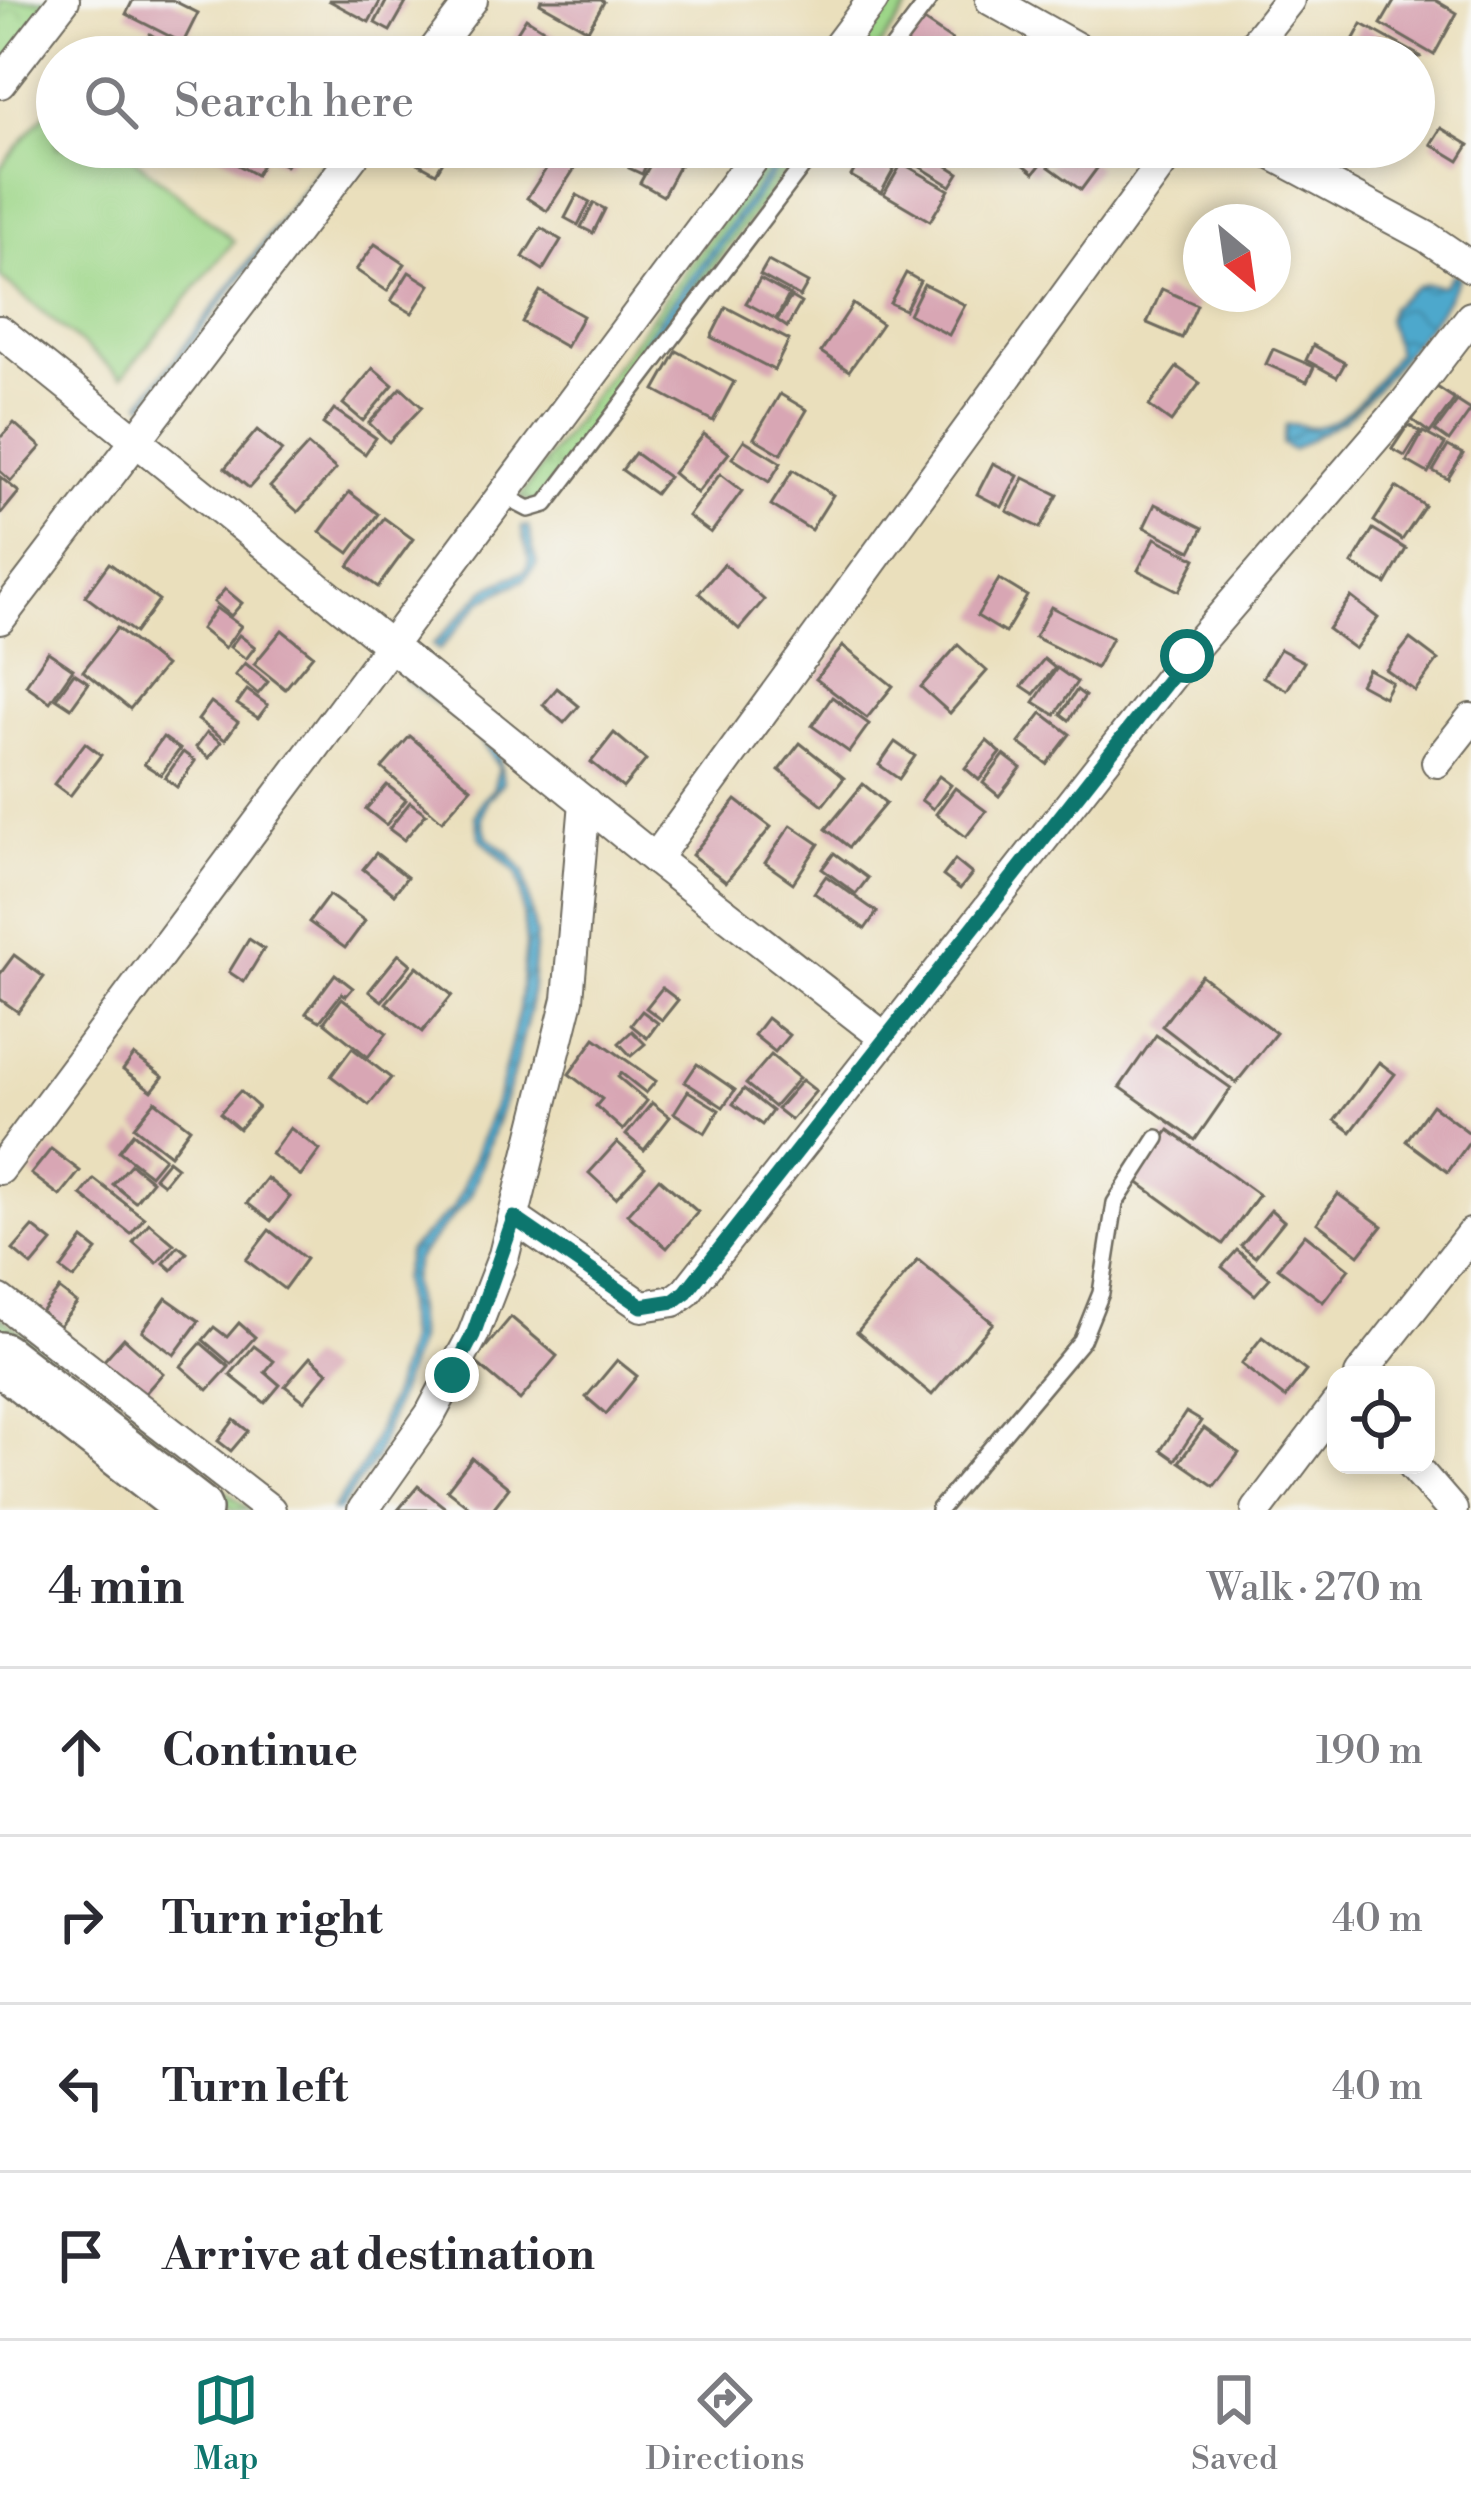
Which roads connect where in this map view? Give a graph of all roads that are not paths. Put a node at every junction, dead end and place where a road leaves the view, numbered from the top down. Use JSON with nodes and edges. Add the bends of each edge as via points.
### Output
{"nodes":[{"id":1,"x":64,"y":0,"type":"edge"},
{"id":2,"x":472,"y":0,"type":"edge"},
{"id":3,"x":872,"y":0,"type":"edge"},
{"id":4,"x":929,"y":0,"type":"edge"},
{"id":5,"x":991,"y":0,"type":"edge"},
{"id":6,"x":1289,"y":0,"type":"edge"},
{"id":7,"x":36,"y":36,"type":"edge"},
{"id":8,"x":36,"y":36,"type":"edge"},
{"id":9,"x":445,"y":36,"type":"edge"},
{"id":10,"x":845,"y":36,"type":"edge"},
{"id":11,"x":902,"y":36,"type":"edge"},
{"id":12,"x":1055,"y":36,"type":"edge"},
{"id":13,"x":1261,"y":36,"type":"edge"},
{"id":14,"x":0,"y":83,"type":"edge"},
{"id":15,"x":344,"y":168,"type":"edge"},
{"id":16,"x":747,"y":168,"type":"edge"},
{"id":17,"x":802,"y":168,"type":"edge"},
{"id":18,"x":1159,"y":168,"type":"edge"},
{"id":19,"x":1298,"y":168,"type":"edge"},
{"id":20,"x":1471,"y":267,"type":"edge"},
{"id":21,"x":1471,"y":317,"type":"edge"},
{"id":22,"x":0,"y":332,"type":"edge"},
{"id":23,"x":136,"y":441,"type":"junction"},
{"id":24,"x":502,"y":495,"type":"junction"},
{"id":25,"x":0,"y":619,"type":"edge"},
{"id":26,"x":390,"y":646,"type":"junction"},
{"id":27,"x":1471,"y":719,"type":"edge"},
{"id":28,"x":1437,"y":762,"type":"dead end"},
{"id":29,"x":585,"y":802,"type":"junction"},
{"id":30,"x":655,"y":859,"type":"junction"},
{"id":31,"x":885,"y":1037,"type":"junction"},
{"id":32,"x":1157,"y":1138,"type":"dead end"},
{"id":33,"x":0,"y":1169,"type":"edge"},
{"id":34,"x":514,"y":1218,"type":"junction"},
{"id":35,"x":1471,"y":1234,"type":"edge"},
{"id":36,"x":0,"y":1300,"type":"edge"},
{"id":37,"x":0,"y":1358,"type":"edge"},
{"id":38,"x":1367,"y":1366,"type":"edge"},
{"id":39,"x":1327,"y":1419,"type":"edge"},
{"id":40,"x":1421,"y":1474,"type":"edge"},
{"id":41,"x":196,"y":1510,"type":"edge"},
{"id":42,"x":270,"y":1510,"type":"edge"},
{"id":43,"x":363,"y":1510,"type":"edge"},
{"id":44,"x":939,"y":1510,"type":"edge"},
{"id":45,"x":1257,"y":1510,"type":"edge"},
{"id":46,"x":1452,"y":1510,"type":"edge"}],
"edges":[{"from":1,"to":7,"type":"street"},
{"from":2,"to":9,"type":"street"},
{"from":3,"to":10,"type":"street"},
{"from":4,"to":11,"type":"lane"},
{"from":5,"to":12,"type":"street"},
{"from":6,"to":13,"type":"street"},
{"from":8,"to":14,"type":"street"},
{"from":15,"to":23,"type":"street"},
{"from":16,"to":24,"type":"street"},
{"from":17,"to":24,"type":"lane","via":[[546,504],[529,509]]},
{"from":18,"to":30,"type":"street"},
{"from":19,"to":20,"type":"street"},
{"from":21,"to":31,"type":"street","via":[[1187,656]]},
{"from":22,"to":23,"type":"street"},
{"from":23,"to":25,"type":"street"},
{"from":23,"to":26,"type":"street"},
{"from":24,"to":26,"type":"street"},
{"from":26,"to":29,"type":"street"},
{"from":26,"to":33,"type":"street"},
{"from":27,"to":28,"type":"street"},
{"from":29,"to":30,"type":"street"},
{"from":29,"to":34,"type":"street","via":[[568,999]]},
{"from":30,"to":31,"type":"street"},
{"from":31,"to":34,"type":"street","via":[[674,1301],[642,1306]]},
{"from":32,"to":44,"type":"lane","via":[[1115,1203],[1101,1293],[1082,1340]]},
{"from":34,"to":43,"type":"street","via":[[473,1335],[430,1415]]},
{"from":35,"to":38,"type":"street"},
{"from":36,"to":42,"type":"street"},
{"from":37,"to":41,"type":"highway"},
{"from":39,"to":45,"type":"street"},
{"from":40,"to":46,"type":"street"}]}
